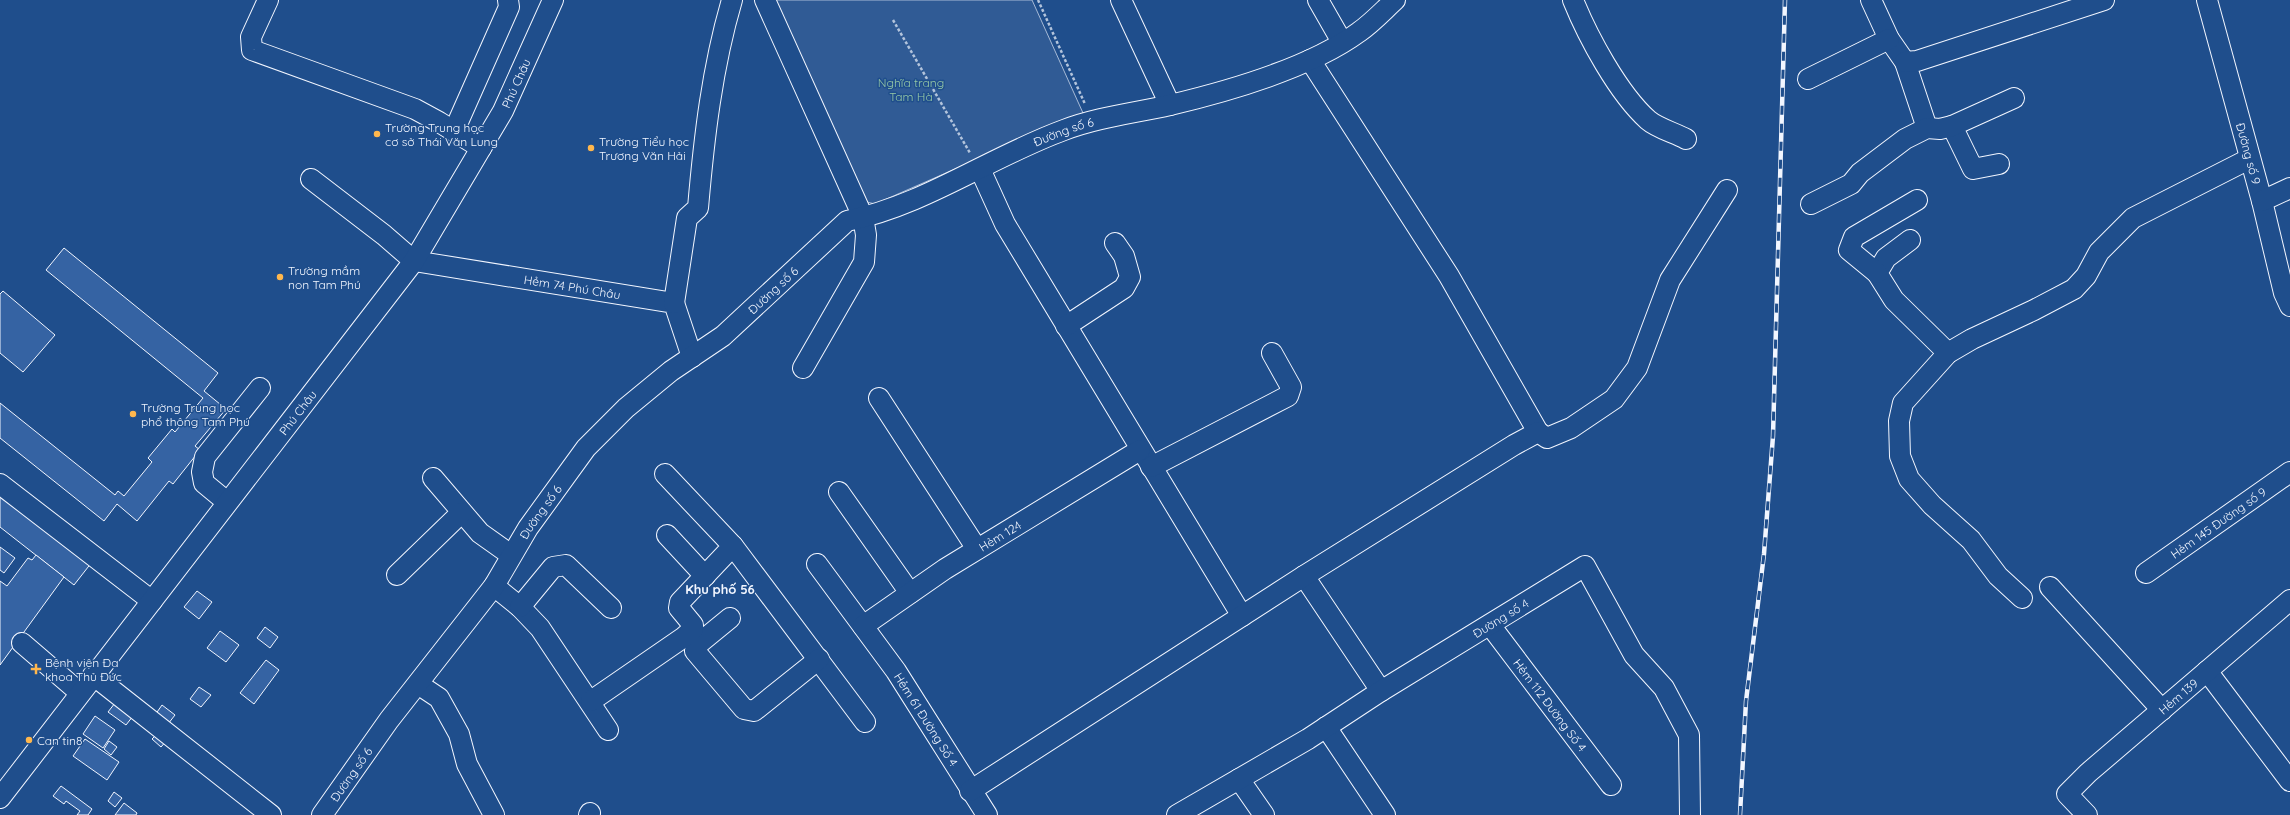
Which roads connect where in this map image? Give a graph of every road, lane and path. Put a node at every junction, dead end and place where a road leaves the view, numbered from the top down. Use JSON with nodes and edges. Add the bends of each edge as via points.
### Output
{"nodes":[{"id":1,"x":268,"y":0,"type":"edge"},
{"id":2,"x":508,"y":0,"type":"edge"},
{"id":3,"x":553,"y":0,"type":"edge"},
{"id":4,"x":732,"y":0,"type":"edge"},
{"id":5,"x":765,"y":0,"type":"edge"},
{"id":6,"x":1038,"y":0,"type":"edge"},
{"id":7,"x":1121,"y":0,"type":"edge"},
{"id":8,"x":1318,"y":0,"type":"edge"},
{"id":9,"x":1395,"y":0,"type":"edge"},
{"id":10,"x":1573,"y":0,"type":"edge"},
{"id":11,"x":1871,"y":0,"type":"edge"},
{"id":12,"x":2207,"y":0,"type":"edge"},
{"id":13,"x":2091,"y":1,"type":"edge"},
{"id":14,"x":892,"y":20,"type":"dead end"},
{"id":15,"x":1889,"y":39,"type":"junction"},
{"id":16,"x":1342,"y":42,"type":"junction"},
{"id":17,"x":1310,"y":60,"type":"junction"},
{"id":18,"x":1905,"y":62,"type":"junction"},
{"id":19,"x":1808,"y":79,"type":"dead end"},
{"id":20,"x":2014,"y":98,"type":"dead end"},
{"id":21,"x":1170,"y":105,"type":"junction"},
{"id":22,"x":1093,"y":122,"type":"junction"},
{"id":23,"x":1952,"y":126,"type":"junction"},
{"id":24,"x":1927,"y":128,"type":"junction"},
{"id":25,"x":454,"y":131,"type":"junction"},
{"id":26,"x":1686,"y":139,"type":"dead end"},
{"id":27,"x":481,"y":148,"type":"junction"},
{"id":28,"x":2249,"y":159,"type":"junction"},
{"id":29,"x":1999,"y":164,"type":"dead end"},
{"id":30,"x":980,"y":169,"type":"junction"},
{"id":31,"x":311,"y":179,"type":"dead end"},
{"id":32,"x":2290,"y":188,"type":"edge"},
{"id":33,"x":1727,"y":190,"type":"dead end"},
{"id":34,"x":1916,"y":200,"type":"dead end"},
{"id":35,"x":2262,"y":201,"type":"junction"},
{"id":36,"x":1811,"y":204,"type":"dead end"},
{"id":37,"x":863,"y":218,"type":"junction"},
{"id":38,"x":1910,"y":240,"type":"dead end"},
{"id":39,"x":1116,"y":243,"type":"dead end"},
{"id":40,"x":414,"y":261,"type":"junction"},
{"id":41,"x":1876,"y":273,"type":"junction"},
{"id":42,"x":674,"y":303,"type":"junction"},
{"id":43,"x":2290,"y":306,"type":"edge"},
{"id":44,"x":1066,"y":326,"type":"junction"},
{"id":45,"x":1272,"y":353,"type":"dead end"},
{"id":46,"x":1948,"y":353,"type":"junction"},
{"id":47,"x":692,"y":357,"type":"junction"},
{"id":48,"x":803,"y":368,"type":"dead end"},
{"id":49,"x":260,"y":388,"type":"dead end"},
{"id":50,"x":879,"y":398,"type":"dead end"},
{"id":51,"x":1538,"y":432,"type":"junction"},
{"id":52,"x":1140,"y":450,"type":"junction"},
{"id":53,"x":1151,"y":467,"type":"junction"},
{"id":54,"x":2290,"y":472,"type":"edge"},
{"id":55,"x":665,"y":474,"type":"dead end"},
{"id":56,"x":432,"y":478,"type":"dead end"},
{"id":57,"x":0,"y":484,"type":"edge"},
{"id":58,"x":839,"y":492,"type":"dead end"},
{"id":59,"x":227,"y":502,"type":"junction"},
{"id":60,"x":461,"y":513,"type":"junction"},
{"id":61,"x":667,"y":535,"type":"dead end"},
{"id":62,"x":733,"y":546,"type":"junction"},
{"id":63,"x":977,"y":549,"type":"junction"},
{"id":64,"x":511,"y":556,"type":"junction"},
{"id":65,"x":817,"y":564,"type":"dead end"},
{"id":66,"x":2146,"y":573,"type":"dead end"},
{"id":67,"x":397,"y":575,"type":"dead end"},
{"id":68,"x":705,"y":576,"type":"junction"},
{"id":69,"x":1304,"y":576,"type":"junction"},
{"id":70,"x":494,"y":586,"type":"junction"},
{"id":71,"x":2050,"y":587,"type":"dead end"},
{"id":72,"x":910,"y":593,"type":"junction"},
{"id":73,"x":2022,"y":598,"type":"dead end"},
{"id":74,"x":2290,"y":600,"type":"edge"},
{"id":75,"x":152,"y":601,"type":"junction"},
{"id":76,"x":520,"y":607,"type":"junction"},
{"id":77,"x":611,"y":608,"type":"dead end"},
{"id":78,"x":1242,"y":616,"type":"junction"},
{"id":79,"x":730,"y":618,"type":"dead end"},
{"id":80,"x":1490,"y":625,"type":"junction"},
{"id":81,"x":863,"y":626,"type":"junction"},
{"id":82,"x":22,"y":643,"type":"dead end"},
{"id":83,"x":818,"y":659,"type":"junction"},
{"id":84,"x":2207,"y":671,"type":"junction"},
{"id":85,"x":93,"y":675,"type":"junction"},
{"id":86,"x":418,"y":684,"type":"junction"},
{"id":87,"x":1381,"y":691,"type":"junction"},
{"id":88,"x":79,"y":692,"type":"junction"},
{"id":89,"x":591,"y":702,"type":"junction"},
{"id":90,"x":2162,"y":710,"type":"junction"},
{"id":91,"x":866,"y":722,"type":"dead end"},
{"id":92,"x":1326,"y":727,"type":"junction"},
{"id":93,"x":608,"y":730,"type":"dead end"},
{"id":94,"x":1239,"y":779,"type":"junction"},
{"id":95,"x":2290,"y":781,"type":"edge"},
{"id":96,"x":1611,"y":784,"type":"dead end"},
{"id":97,"x":970,"y":791,"type":"junction"},
{"id":98,"x":0,"y":798,"type":"edge"},
{"id":99,"x":271,"y":815,"type":"edge"},
{"id":100,"x":322,"y":815,"type":"edge"},
{"id":101,"x":494,"y":815,"type":"edge"},
{"id":102,"x":987,"y":815,"type":"edge"},
{"id":103,"x":1177,"y":815,"type":"edge"},
{"id":104,"x":1264,"y":815,"type":"edge"},
{"id":105,"x":1385,"y":815,"type":"edge"},
{"id":106,"x":1690,"y":815,"type":"edge"},
{"id":107,"x":2087,"y":815,"type":"edge"}],
"edges":[{"from":1,"to":25,"type":"street","via":[[251,37],[252,50],[415,109]]},
{"from":2,"to":25,"type":"street","via":[[509,7]]},
{"from":3,"to":27,"type":"street","name":"Phú Châu","via":[[503,110]]},
{"from":4,"to":42,"type":"street","via":[[721,37],[704,130],[698,208],[687,218]]},
{"from":5,"to":37,"type":"street"},
{"from":6,"to":22,"type":"path"},
{"from":7,"to":21,"type":"street"},
{"from":8,"to":16,"type":"street"},
{"from":9,"to":16,"type":"street","name":"Đường số 6","via":[[1359,32]]},
{"from":10,"to":26,"type":"street","via":[[1582,23],[1625,92],[1648,121]]},
{"from":11,"to":15,"type":"street"},
{"from":12,"to":28,"type":"street","name":"Đường số 9"},
{"from":13,"to":18,"type":"street","via":[[1916,61]]},
{"from":14,"to":30,"type":"path"},
{"from":15,"to":18,"type":"street"},
{"from":15,"to":19,"type":"street"},
{"from":16,"to":17,"type":"street","name":"Đường số 6"},
{"from":17,"to":21,"type":"street","name":"Đường số 6"},
{"from":17,"to":51,"type":"street","via":[[1449,276]]},
{"from":18,"to":24,"type":"street"},
{"from":20,"to":23,"type":"street"},
{"from":21,"to":22,"type":"street","name":"Đường số 6"},
{"from":22,"to":30,"type":"street","name":"Đường số 6","via":[[1033,142]]},
{"from":23,"to":24,"type":"street","via":[[1940,129]]},
{"from":23,"to":29,"type":"street","via":[[1973,169]]},
{"from":24,"to":36,"type":"street","via":[[1905,139],[1860,173],[1852,184]]},
{"from":25,"to":27,"type":"street"},
{"from":27,"to":40,"type":"street","name":"Phú Châu"},
{"from":28,"to":35,"type":"street","name":"Đường số 9"},
{"from":28,"to":46,"type":"street","via":[[2133,218],[2099,252],[2086,276],[2074,289]]},
{"from":30,"to":37,"type":"street","name":"Đường số 6","via":[[916,199]]},
{"from":30,"to":44,"type":"street","via":[[1006,224]]},
{"from":31,"to":40,"type":"street"},
{"from":32,"to":35,"type":"street"},
{"from":33,"to":51,"type":"street","via":[[1670,280],[1637,368],[1614,399],[1571,428],[1547,438]]},
{"from":34,"to":41,"type":"street","via":[[1854,237],[1849,250]]},
{"from":35,"to":43,"type":"street","name":"Đường số 9","via":[[2284,293]]},
{"from":37,"to":47,"type":"street","name":"Đường số 6","via":[[847,221],[842,225],[723,336]]},
{"from":37,"to":48,"type":"street","via":[[866,235],[864,262]]},
{"from":38,"to":41,"type":"street","via":[[1886,258]]},
{"from":39,"to":44,"type":"street","via":[[1124,256],[1130,277],[1124,288]]},
{"from":40,"to":42,"type":"street","name":"Hẻm 74 Phú Châu"},
{"from":40,"to":59,"type":"street","name":"Phú Châu"},
{"from":41,"to":46,"type":"street","via":[[1894,300]]},
{"from":42,"to":47,"type":"street"},
{"from":44,"to":52,"type":"street"},
{"from":45,"to":53,"type":"street","via":[[1292,387],[1288,396]]},
{"from":46,"to":73,"type":"street","via":[[1903,402],[1899,421],[1900,456],[1909,479],[1932,505],[1971,540],[1998,576]]},
{"from":47,"to":64,"type":"street","name":"Đường số 6","via":[[626,408],[586,448],[528,528]]},
{"from":49,"to":59,"type":"street","via":[[205,457],[202,472],[204,483]]},
{"from":50,"to":63,"type":"street"},
{"from":51,"to":69,"type":"street"},
{"from":52,"to":53,"type":"street"},
{"from":52,"to":63,"type":"street","name":"Hẻm 124"},
{"from":53,"to":78,"type":"street"},
{"from":54,"to":66,"type":"street","name":"Hẻm 145 Đường số 9"},
{"from":55,"to":62,"type":"street"},
{"from":56,"to":60,"type":"street"},
{"from":57,"to":75,"type":"street"},
{"from":58,"to":72,"type":"street"},
{"from":59,"to":75,"type":"street","name":"Phú Châu"},
{"from":60,"to":64,"type":"street","via":[[480,533]]},
{"from":60,"to":67,"type":"street"},
{"from":61,"to":68,"type":"street"},
{"from":62,"to":68,"type":"street"},
{"from":62,"to":83,"type":"street"},
{"from":63,"to":72,"type":"street","name":"Hẻm 124"},
{"from":64,"to":70,"type":"street","name":"Đường số 6"},
{"from":65,"to":81,"type":"street","name":"Hẻm 61 Đường Số 4"},
{"from":68,"to":89,"type":"street","via":[[679,605],[693,629]]},
{"from":69,"to":78,"type":"street"},
{"from":69,"to":87,"type":"street"},
{"from":70,"to":76,"type":"street"},
{"from":70,"to":86,"type":"street","name":"Đường số 6"},
{"from":71,"to":90,"type":"street"},
{"from":72,"to":81,"type":"street","name":"Hẻm 124"},
{"from":74,"to":84,"type":"street","name":"Hẻm 139"},
{"from":75,"to":85,"type":"street","name":"Phú Châu"},
{"from":76,"to":77,"type":"street","via":[[553,567],[566,565]]},
{"from":76,"to":89,"type":"street","via":[[540,628]]},
{"from":78,"to":97,"type":"street"},
{"from":79,"to":83,"type":"street","via":[[697,645],[695,651],[744,709],[754,710]]},
{"from":80,"to":87,"type":"street","name":"Đường số 4"},
{"from":80,"to":96,"type":"street","name":"Hẻm 112 Đường Số 4"},
{"from":80,"to":106,"type":"street","name":"Đường số 4","via":[[1585,566],[1634,656],[1664,688],[1689,735]]},
{"from":81,"to":97,"type":"street","name":"Hẻm 61 Đường Số 4","via":[[896,671]]},
{"from":82,"to":88,"type":"street"},
{"from":83,"to":91,"type":"street"},
{"from":84,"to":90,"type":"street","name":"Hẻm 139"},
{"from":84,"to":95,"type":"street"},
{"from":85,"to":88,"type":"street","name":"Phú Châu"},
{"from":85,"to":99,"type":"street"},
{"from":86,"to":100,"type":"street","name":"Đường số 6"},
{"from":86,"to":101,"type":"street","via":[[439,698],[459,734],[467,764]]},
{"from":87,"to":92,"type":"street","name":"Đường số 4"},
{"from":88,"to":98,"type":"street","name":"Phú Châu"},
{"from":89,"to":93,"type":"street"},
{"from":90,"to":107,"type":"street","name":"Hẻm 139","via":[[2067,794]]},
{"from":92,"to":94,"type":"street","name":"Đường số 4"},
{"from":92,"to":105,"type":"street"},
{"from":94,"to":103,"type":"street","name":"Đường số 4"},
{"from":94,"to":104,"type":"street"},
{"from":97,"to":102,"type":"street","name":"Hẻm 61 Đường Số 4"}]}
